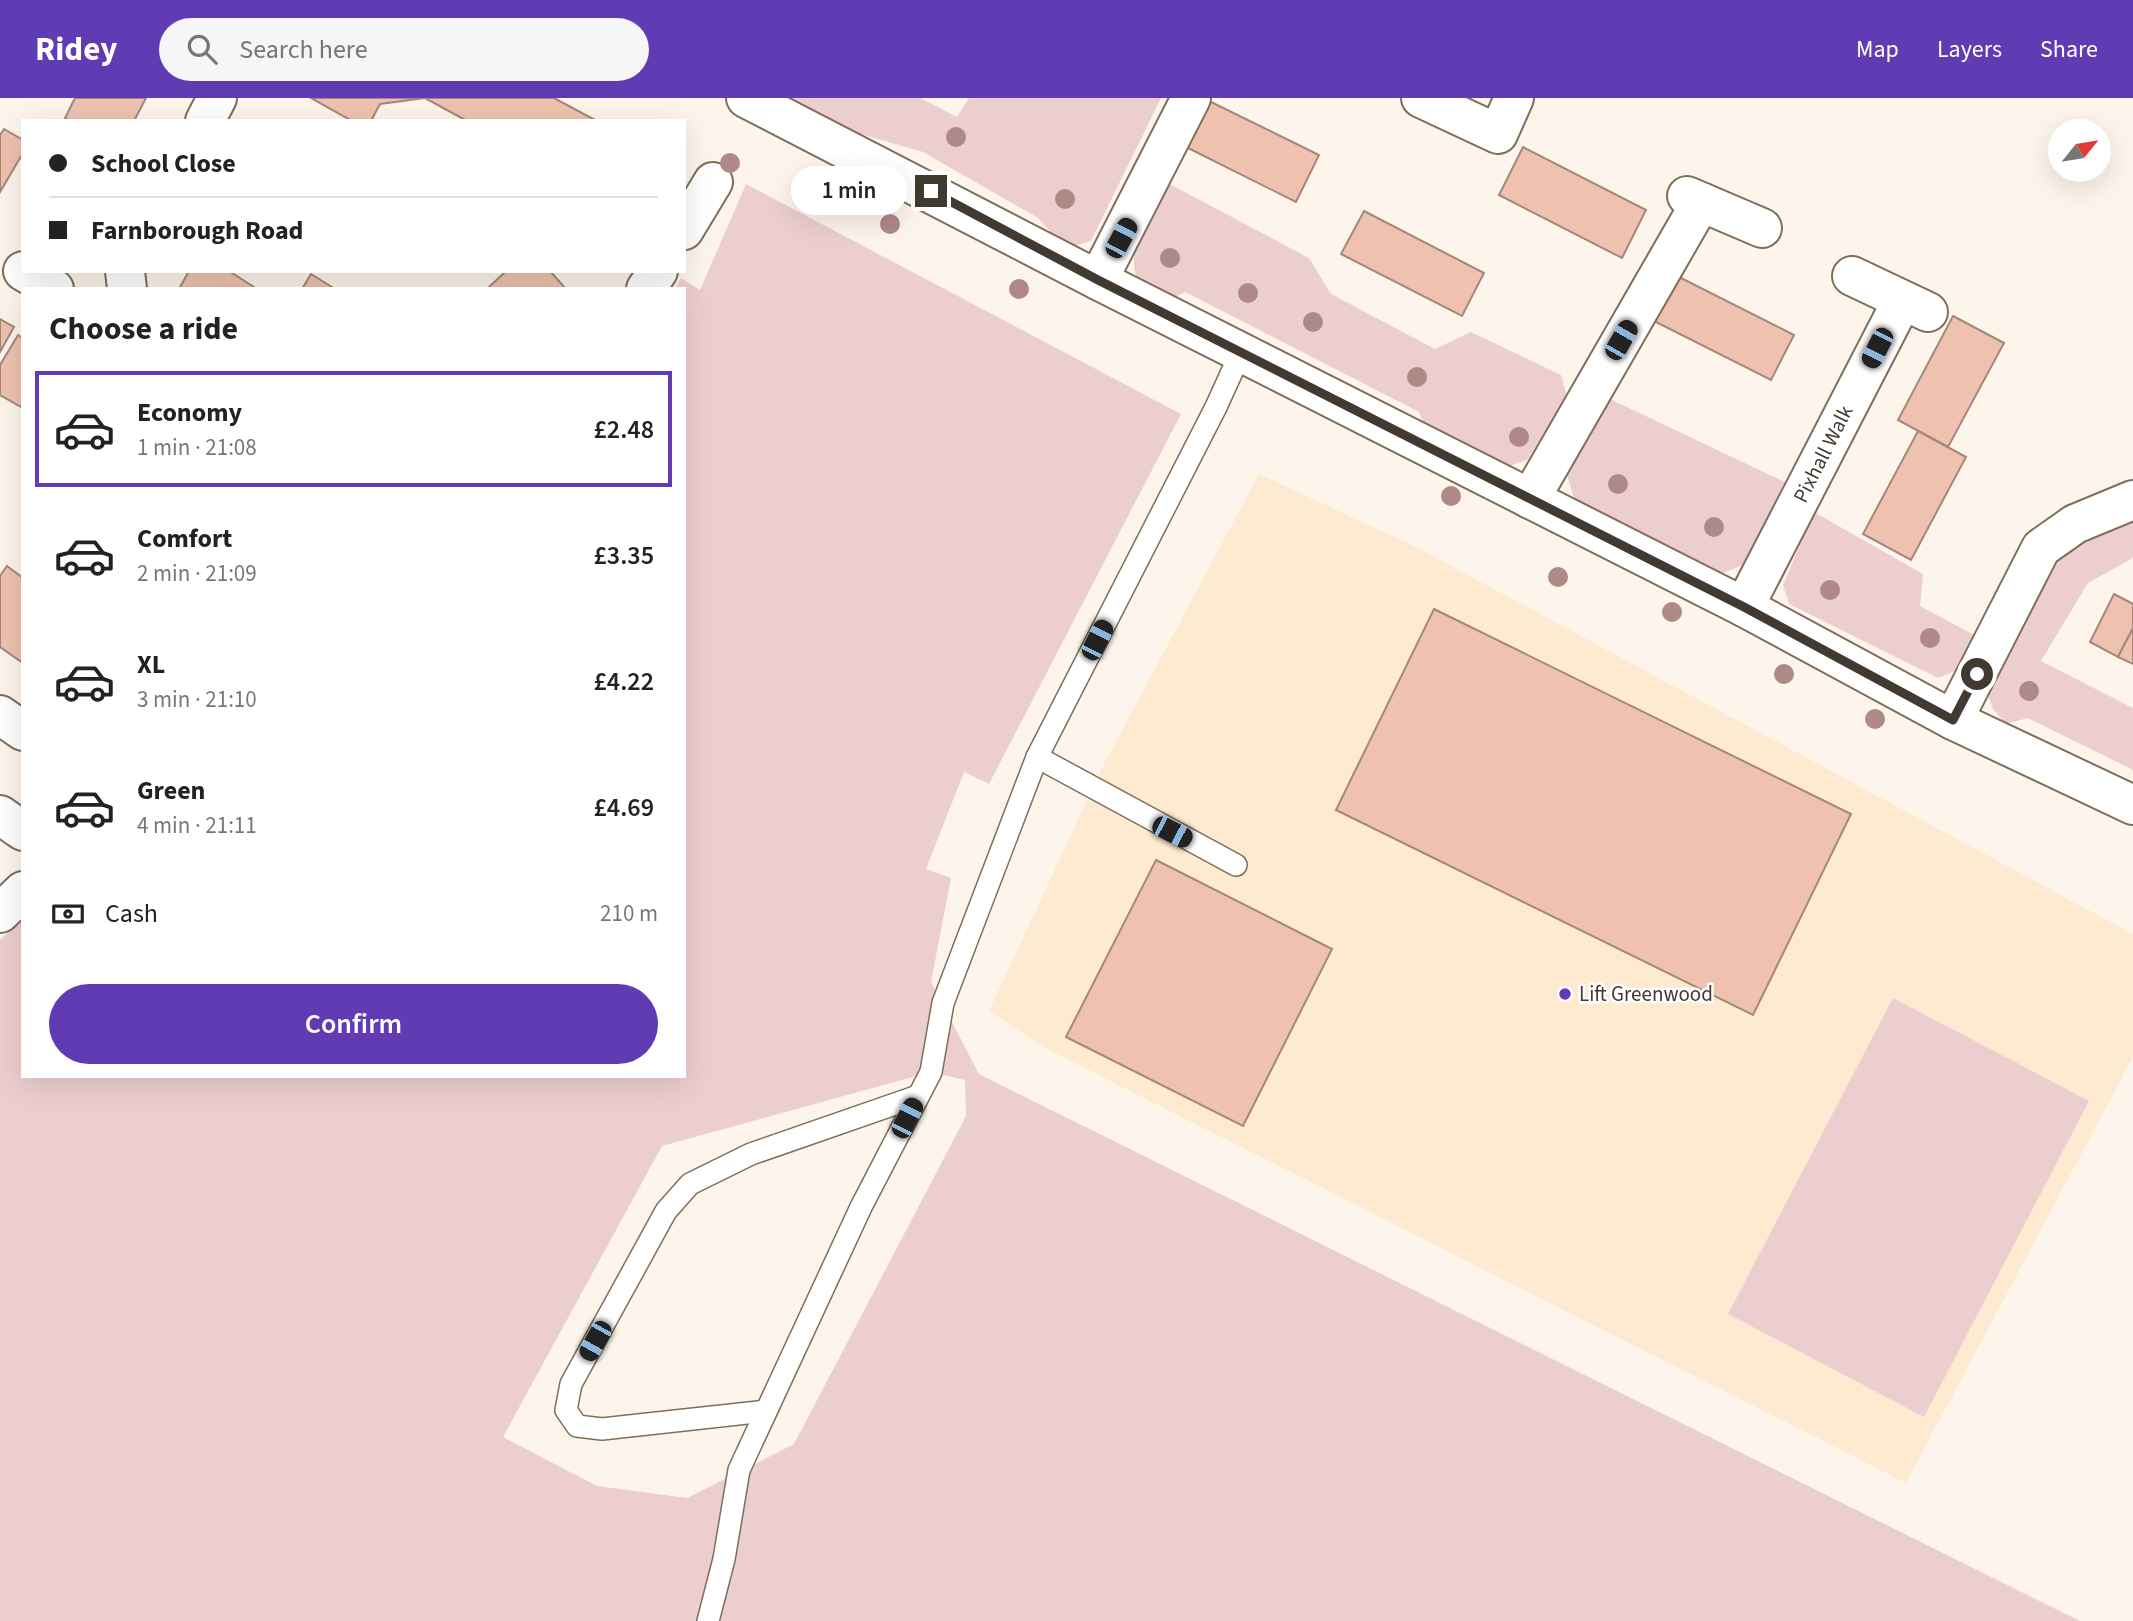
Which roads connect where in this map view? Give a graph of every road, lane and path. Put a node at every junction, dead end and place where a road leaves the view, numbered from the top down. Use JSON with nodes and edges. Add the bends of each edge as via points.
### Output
{"nodes":[{"id":1,"x":217,"y":98,"type":"edge"},
{"id":2,"x":746,"y":98,"type":"edge"},
{"id":3,"x":1191,"y":98,"type":"edge"},
{"id":4,"x":1421,"y":98,"type":"edge"},
{"id":5,"x":1514,"y":98,"type":"edge"},
{"id":6,"x":206,"y":119,"type":"edge"},
{"id":7,"x":713,"y":182,"type":"dead end"},
{"id":8,"x":686,"y":227,"type":"edge"},
{"id":9,"x":1762,"y":228,"type":"dead end"},
{"id":10,"x":0,"y":258,"type":"edge"},
{"id":11,"x":21,"y":270,"type":"edge"},
{"id":12,"x":26,"y":273,"type":"edge"},
{"id":13,"x":1853,"y":275,"type":"dead end"},
{"id":14,"x":1098,"y":280,"type":"junction"},
{"id":15,"x":51,"y":287,"type":"edge"},
{"id":16,"x":1241,"y":352,"type":"junction"},
{"id":17,"x":1530,"y":499,"type":"junction"},
{"id":18,"x":2133,"y":499,"type":"edge"},
{"id":19,"x":1744,"y":607,"type":"junction"},
{"id":20,"x":0,"y":715,"type":"edge"},
{"id":21,"x":1953,"y":720,"type":"junction"},
{"id":22,"x":21,"y":730,"type":"edge"},
{"id":23,"x":1037,"y":757,"type":"junction"},
{"id":24,"x":2133,"y":805,"type":"edge"},
{"id":25,"x":0,"y":815,"type":"edge"},
{"id":26,"x":21,"y":830,"type":"edge"},
{"id":27,"x":1236,"y":865,"type":"dead end"},
{"id":28,"x":21,"y":893,"type":"edge"},
{"id":29,"x":0,"y":913,"type":"edge"},
{"id":30,"x":918,"y":1096,"type":"junction"},
{"id":31,"x":766,"y":1411,"type":"junction"},
{"id":32,"x":708,"y":1621,"type":"edge"}],
"edges":[{"from":1,"to":6,"type":"street"},
{"from":2,"to":14,"type":"street"},
{"from":3,"to":14,"type":"street"},
{"from":4,"to":5,"type":"street","via":[[1498,134]]},
{"from":7,"to":8,"type":"street"},
{"from":9,"to":17,"type":"street","via":[[1694,199]]},
{"from":10,"to":11,"type":"street"},
{"from":12,"to":15,"type":"street"},
{"from":13,"to":19,"type":"street","name":"Pixhall Walk","via":[[1915,307]]},
{"from":14,"to":16,"type":"street"},
{"from":16,"to":17,"type":"street"},
{"from":16,"to":23,"type":"lane"},
{"from":17,"to":19,"type":"street"},
{"from":18,"to":21,"type":"street","via":[[2075,524],[2041,548]]},
{"from":19,"to":21,"type":"street"},
{"from":20,"to":22,"type":"street"},
{"from":21,"to":24,"type":"street"},
{"from":23,"to":27,"type":"lane"},
{"from":23,"to":30,"type":"lane","via":[[943,1003],[931,1072]]},
{"from":25,"to":26,"type":"street"},
{"from":28,"to":29,"type":"street"},
{"from":30,"to":31,"type":"lane"},
{"from":30,"to":31,"type":"lane","via":[[751,1154],[690,1184],[666,1210],[572,1384],[566,1410],[577,1426],[602,1429]]},
{"from":31,"to":32,"type":"lane","via":[[739,1470]]}]}
